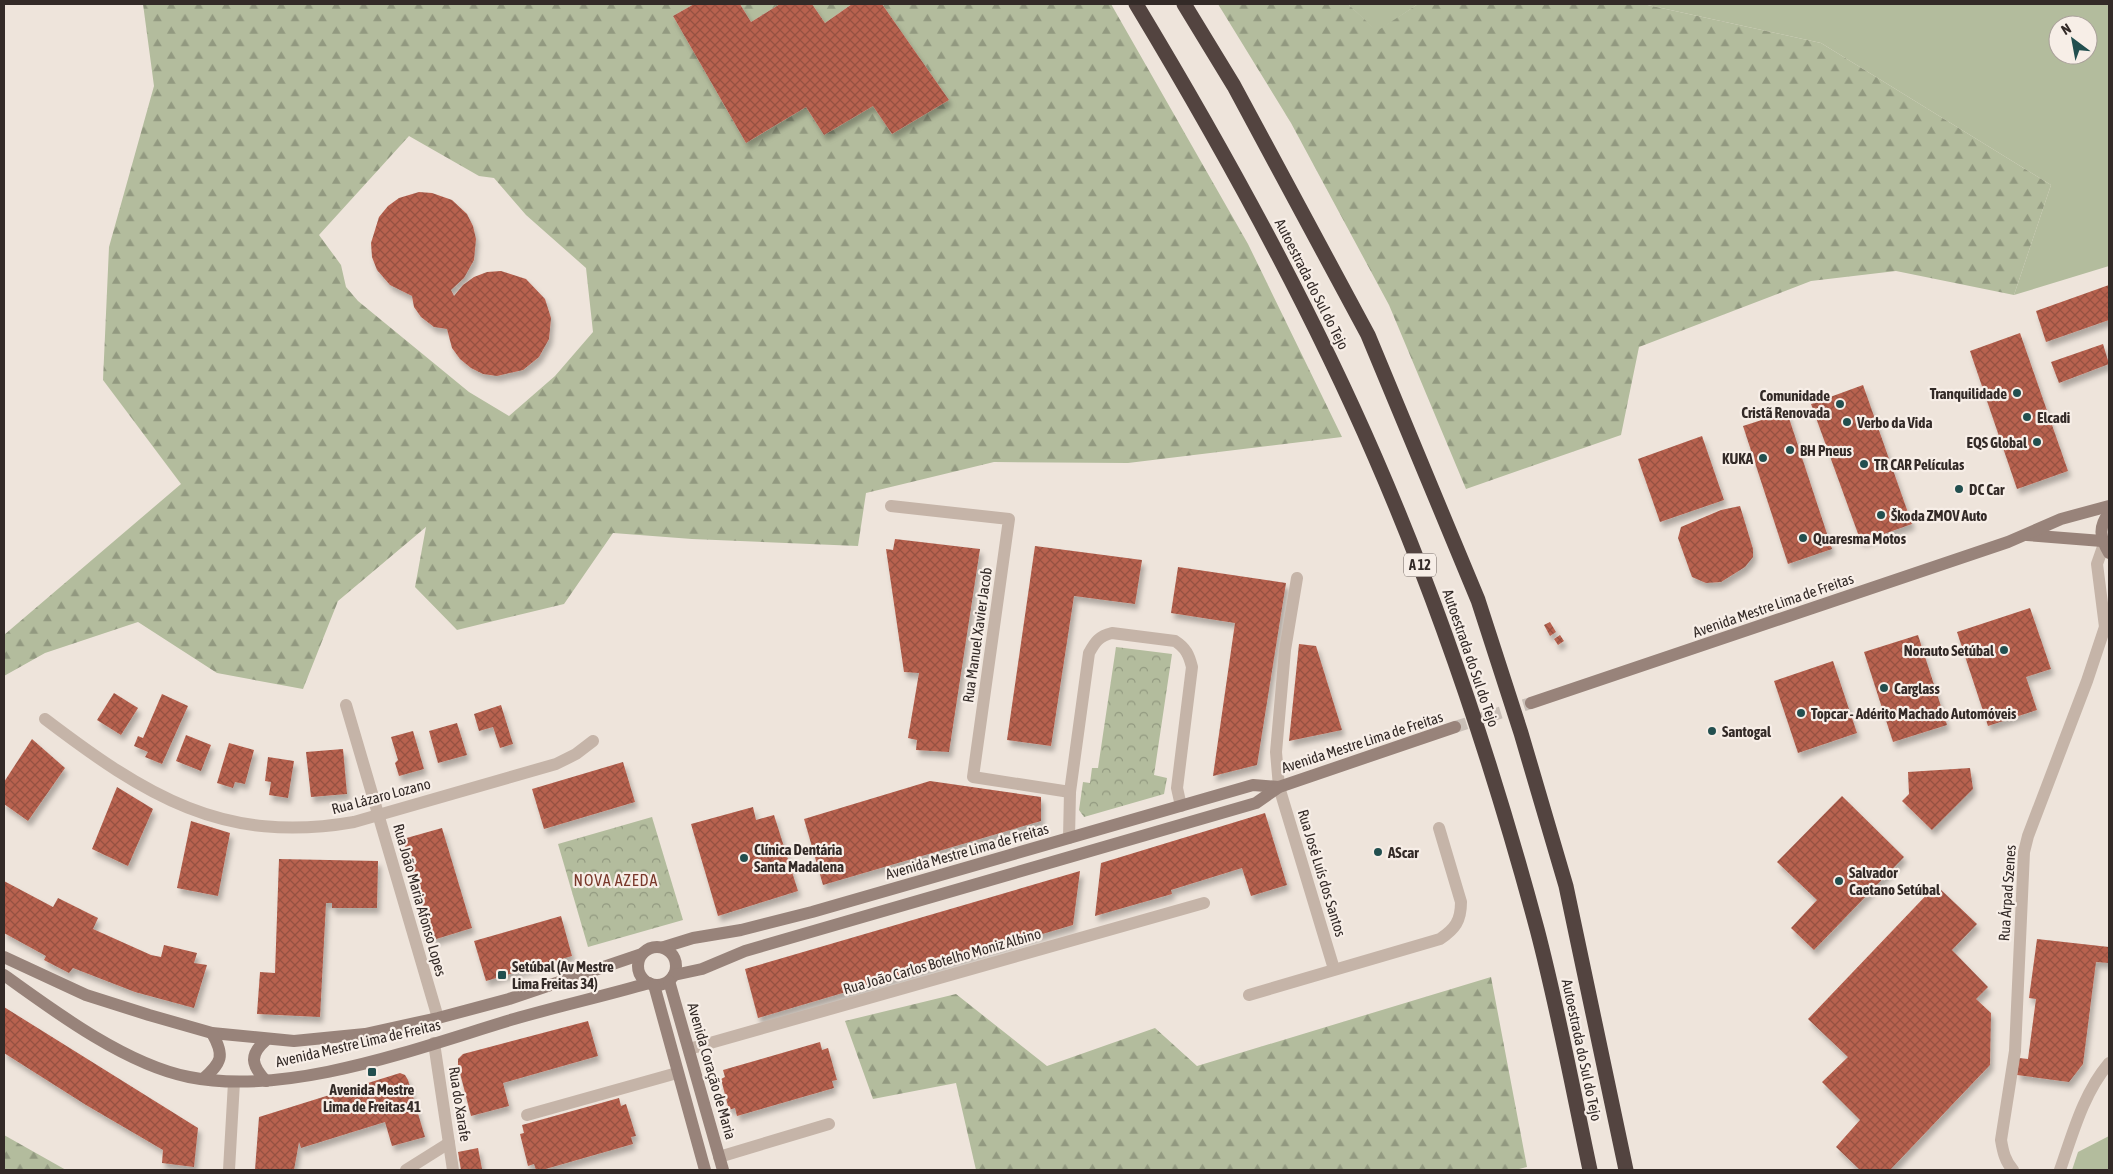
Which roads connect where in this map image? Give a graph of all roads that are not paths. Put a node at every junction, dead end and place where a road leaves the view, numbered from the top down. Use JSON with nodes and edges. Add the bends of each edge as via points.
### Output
{"nodes":[{"id":1,"x":1136,"y":4,"type":"edge"},
{"id":2,"x":1184,"y":4,"type":"edge"},
{"id":3,"x":891,"y":506,"type":"dead end"},
{"id":4,"x":2109,"y":506,"type":"edge"},
{"id":5,"x":2109,"y":513,"type":"edge"},
{"id":6,"x":2024,"y":534,"type":"junction"},
{"id":7,"x":2105,"y":546,"type":"edge"},
{"id":8,"x":1297,"y":578,"type":"dead end"},
{"id":9,"x":2107,"y":621,"type":"edge"},
{"id":10,"x":1531,"y":703,"type":"tunnel mouth"},
{"id":11,"x":346,"y":705,"type":"dead end"},
{"id":12,"x":45,"y":719,"type":"dead end"},
{"id":13,"x":1455,"y":728,"type":"tunnel mouth"},
{"id":14,"x":594,"y":741,"type":"dead end"},
{"id":15,"x":1278,"y":786,"type":"junction"},
{"id":16,"x":1070,"y":792,"type":"junction"},
{"id":17,"x":1182,"y":806,"type":"junction"},
{"id":18,"x":378,"y":815,"type":"junction"},
{"id":19,"x":1439,"y":828,"type":"dead end"},
{"id":20,"x":1069,"y":838,"type":"junction"},
{"id":21,"x":1204,"y":903,"type":"dead end"},
{"id":22,"x":664,"y":947,"type":"junction"},
{"id":23,"x":642,"y":954,"type":"junction"},
{"id":24,"x":4,"y":957,"type":"edge"},
{"id":25,"x":1334,"y":969,"type":"junction"},
{"id":26,"x":4,"y":975,"type":"edge"},
{"id":27,"x":672,"y":978,"type":"junction"},
{"id":28,"x":651,"y":984,"type":"junction"},
{"id":29,"x":1249,"y":995,"type":"dead end"},
{"id":30,"x":438,"y":1018,"type":"junction"},
{"id":31,"x":212,"y":1032,"type":"junction"},
{"id":32,"x":266,"y":1040,"type":"junction"},
{"id":33,"x":434,"y":1043,"type":"junction"},
{"id":34,"x":689,"y":1049,"type":"junction"},
{"id":35,"x":2109,"y":1063,"type":"edge"},
{"id":36,"x":677,"y":1072,"type":"junction"},
{"id":37,"x":203,"y":1079,"type":"junction"},
{"id":38,"x":266,"y":1081,"type":"junction"},
{"id":39,"x":234,"y":1082,"type":"junction"},
{"id":40,"x":527,"y":1115,"type":"dead end"},
{"id":41,"x":829,"y":1124,"type":"dead end"},
{"id":42,"x":450,"y":1143,"type":"junction"},
{"id":43,"x":719,"y":1157,"type":"junction"},
{"id":44,"x":229,"y":1170,"type":"edge"},
{"id":45,"x":406,"y":1170,"type":"edge"},
{"id":46,"x":453,"y":1170,"type":"edge"},
{"id":47,"x":705,"y":1170,"type":"edge"},
{"id":48,"x":723,"y":1170,"type":"edge"},
{"id":49,"x":1590,"y":1170,"type":"edge"},
{"id":50,"x":1626,"y":1170,"type":"edge"},
{"id":51,"x":2013,"y":1170,"type":"edge"},
{"id":52,"x":2060,"y":1170,"type":"edge"}],
"edges":[{"from":1,"to":49,"type":"highway","name":"Autoestrada do Sul do Tejo","number":"A 12","via":[[1224,154],[1292,281],[1371,448],[1419,563],[1466,693],[1519,863],[1564,1041]]},
{"from":2,"to":50,"type":"highway","name":"Autoestrada do Sul do Tejo","number":"A 12","via":[[1234,86],[1368,335],[1478,600],[1566,886]]},
{"from":3,"to":16,"type":"street","name":"Rua Manuel Xavier Jacob","via":[[1009,520],[973,777]]},
{"from":4,"to":6,"type":"main road","name":"Avenida Mestre Lima de Freitas","via":[[2061,518]]},
{"from":5,"to":7,"type":"main road","via":[[2103,522]]},
{"from":6,"to":7,"type":"main road","name":"Avenida Mestre Lima de Freitas"},
{"from":6,"to":10,"type":"main road","name":"Avenida Mestre Lima de Freitas"},
{"from":7,"to":9,"type":"street","name":"Rua Árpad Szenes","via":[[2097,564]]},
{"from":8,"to":15,"type":"street","name":"Rua José Luís dos Santos","via":[[1285,650],[1276,752]]},
{"from":9,"to":51,"type":"street","name":"Rua Árpad Szenes","via":[[2024,852],[2015,1051],[2001,1140],[2005,1158]]},
{"from":11,"to":18,"type":"street","name":"Rua João Maria Afonso Lopes"},
{"from":12,"to":18,"type":"street","name":"Rua Lázaro Lozano","via":[[135,783],[213,818],[259,826],[308,828],[354,822]]},
{"from":13,"to":15,"type":"main road","name":"Avenida Mestre Lima de Freitas"},
{"from":14,"to":18,"type":"street","name":"Rua Lázaro Lozano","via":[[556,764]]},
{"from":15,"to":17,"type":"main road","name":"Avenida Mestre Lima de Freitas","via":[[1253,785]]},
{"from":15,"to":25,"type":"street","name":"Rua José Luís dos Santos"},
{"from":15,"to":27,"type":"main road","name":"Avenida Mestre Lima de Freitas","via":[[1256,804],[745,951]]},
{"from":16,"to":17,"type":"street","via":[[1089,653],[1095,642],[1112,632],[1175,641],[1190,656],[1192,667],[1177,788]]},
{"from":16,"to":20,"type":"street"},
{"from":17,"to":20,"type":"main road","name":"Avenida Mestre Lima de Freitas"},
{"from":18,"to":30,"type":"street","name":"Rua João Maria Afonso Lopes"},
{"from":19,"to":25,"type":"street","via":[[1461,902],[1461,914],[1455,929],[1440,939]]},
{"from":20,"to":22,"type":"main road","name":"Avenida Mestre Lima de Freitas","via":[[812,912]]},
{"from":21,"to":34,"type":"street","name":"Rua João Carlos Botelho Moniz Albino"},
{"from":22,"to":23,"type":"main road","via":[[657,946]]},
{"from":22,"to":27,"type":"main road","via":[[676,970]]},
{"from":23,"to":28,"type":"main road","via":[[639,966]]},
{"from":23,"to":30,"type":"main road","name":"Avenida Mestre Lima de Freitas","via":[[509,999]]},
{"from":24,"to":31,"type":"main road","name":"Avenida Mestre Lima de Freitas","via":[[86,995]]},
{"from":25,"to":29,"type":"street"},
{"from":26,"to":37,"type":"main road","name":"Avenida Mestre Lima de Freitas","via":[[112,1046],[187,1077]]},
{"from":27,"to":28,"type":"main road"},
{"from":27,"to":34,"type":"main road","name":"Avenida Coração de Maria"},
{"from":28,"to":33,"type":"main road","name":"Avenida Mestre Lima de Freitas","via":[[577,1000]]},
{"from":28,"to":36,"type":"main road"},
{"from":30,"to":32,"type":"main road","name":"Avenida Mestre Lima de Freitas","via":[[364,1034],[294,1041]]},
{"from":31,"to":32,"type":"main road","name":"Avenida Mestre Lima de Freitas"},
{"from":31,"to":37,"type":"main road","via":[[220,1046],[220,1057],[217,1066]]},
{"from":32,"to":38,"type":"main road","via":[[256,1049],[254,1061]]},
{"from":33,"to":38,"type":"main road","name":"Avenida Mestre Lima de Freitas","via":[[287,1080]]},
{"from":33,"to":42,"type":"street","name":"Rua do Xarafe"},
{"from":34,"to":43,"type":"main road","name":"Avenida Coração de Maria"},
{"from":35,"to":52,"type":"street","via":[[2081,1108]]},
{"from":36,"to":40,"type":"street"},
{"from":36,"to":47,"type":"main road"},
{"from":37,"to":39,"type":"main road","name":"Avenida Mestre Lima de Freitas"},
{"from":38,"to":39,"type":"main road","name":"Avenida Mestre Lima de Freitas"},
{"from":39,"to":44,"type":"street"},
{"from":41,"to":43,"type":"street"},
{"from":42,"to":45,"type":"street"},
{"from":42,"to":46,"type":"street","name":"Rua do Xarafe"},
{"from":43,"to":48,"type":"main road","name":"Avenida Coração de Maria"}]}
